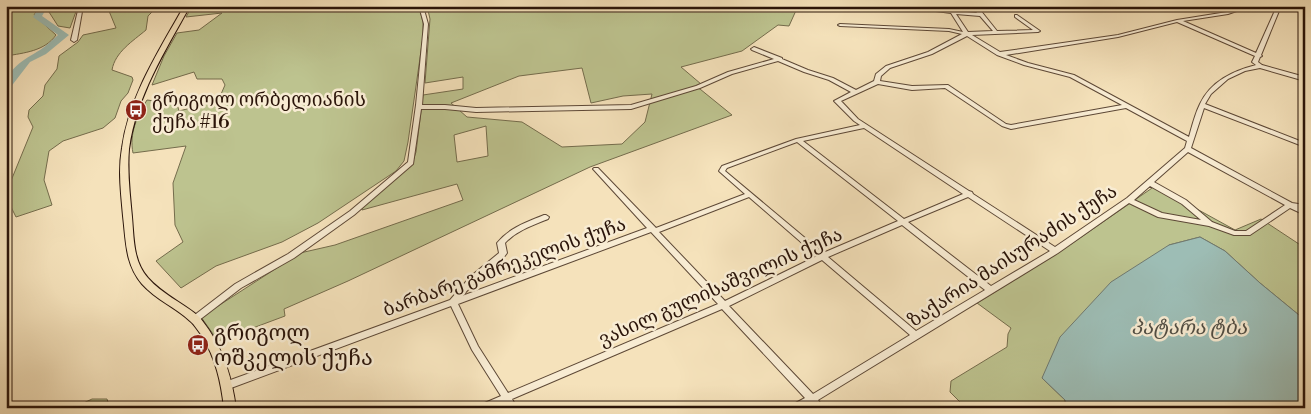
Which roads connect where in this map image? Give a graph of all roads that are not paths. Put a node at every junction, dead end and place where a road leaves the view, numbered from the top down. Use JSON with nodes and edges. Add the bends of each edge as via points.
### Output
{"nodes":[{"id":1,"x":81,"y":6,"type":"edge"},
{"id":2,"x":187,"y":6,"type":"edge"},
{"id":3,"x":420,"y":6,"type":"edge"},
{"id":4,"x":900,"y":6,"type":"edge"},
{"id":5,"x":959,"y":6,"type":"edge"},
{"id":6,"x":974,"y":6,"type":"edge"},
{"id":7,"x":1249,"y":6,"type":"edge"},
{"id":8,"x":1279,"y":6,"type":"edge"},
{"id":9,"x":953,"y":13,"type":"junction"},
{"id":10,"x":982,"y":16,"type":"junction"},
{"id":11,"x":1017,"y":16,"type":"dead end"},
{"id":12,"x":1177,"y":21,"type":"junction"},
{"id":13,"x":840,"y":25,"type":"dead end"},
{"id":14,"x":995,"y":32,"type":"junction"},
{"id":15,"x":966,"y":34,"type":"junction"},
{"id":16,"x":74,"y":40,"type":"dead end"},
{"id":17,"x":754,"y":49,"type":"dead end"},
{"id":18,"x":999,"y":54,"type":"junction"},
{"id":19,"x":1259,"y":56,"type":"junction"},
{"id":20,"x":780,"y":58,"type":"junction"},
{"id":21,"x":1260,"y":66,"type":"junction"},
{"id":22,"x":1305,"y":79,"type":"edge"},
{"id":23,"x":877,"y":82,"type":"junction"},
{"id":24,"x":855,"y":92,"type":"junction"},
{"id":25,"x":1202,"y":105,"type":"junction"},
{"id":26,"x":1128,"y":106,"type":"junction"},
{"id":27,"x":418,"y":107,"type":"junction"},
{"id":28,"x":865,"y":126,"type":"junction"},
{"id":29,"x":798,"y":140,"type":"junction"},
{"id":30,"x":1191,"y":141,"type":"junction"},
{"id":31,"x":1305,"y":145,"type":"edge"},
{"id":32,"x":1188,"y":150,"type":"junction"},
{"id":33,"x":596,"y":169,"type":"dead end"},
{"id":34,"x":1150,"y":183,"type":"junction"},
{"id":35,"x":970,"y":194,"type":"junction"},
{"id":36,"x":749,"y":195,"type":"junction"},
{"id":37,"x":1129,"y":200,"type":"junction"},
{"id":38,"x":1290,"y":205,"type":"junction"},
{"id":39,"x":1305,"y":207,"type":"edge"},
{"id":40,"x":1305,"y":213,"type":"edge"},
{"id":41,"x":546,"y":217,"type":"dead end"},
{"id":42,"x":902,"y":222,"type":"junction"},
{"id":43,"x":1210,"y":224,"type":"junction"},
{"id":44,"x":653,"y":230,"type":"junction"},
{"id":45,"x":1055,"y":251,"type":"junction"},
{"id":46,"x":821,"y":257,"type":"junction"},
{"id":47,"x":990,"y":290,"type":"junction"},
{"id":48,"x":452,"y":302,"type":"junction"},
{"id":49,"x":724,"y":305,"type":"junction"},
{"id":50,"x":195,"y":319,"type":"junction"},
{"id":51,"x":916,"y":336,"type":"junction"},
{"id":52,"x":228,"y":385,"type":"junction"},
{"id":53,"x":508,"y":398,"type":"junction"},
{"id":54,"x":812,"y":400,"type":"junction"},
{"id":55,"x":230,"y":408,"type":"edge"},
{"id":56,"x":483,"y":408,"type":"edge"},
{"id":57,"x":513,"y":408,"type":"edge"},
{"id":58,"x":795,"y":408,"type":"edge"},
{"id":59,"x":820,"y":408,"type":"edge"}],
"edges":[{"from":1,"to":16,"type":"street"},
{"from":2,"to":50,"type":"main road","via":[[144,85],[133,114],[124,171],[130,246],[136,268],[145,281]]},
{"from":3,"to":27,"type":"street","via":[[426,24]]},
{"from":4,"to":9,"type":"street"},
{"from":5,"to":9,"type":"street"},
{"from":6,"to":10,"type":"street"},
{"from":7,"to":12,"type":"street","via":[[1228,13]]},
{"from":8,"to":19,"type":"street"},
{"from":9,"to":10,"type":"street"},
{"from":9,"to":15,"type":"street"},
{"from":10,"to":14,"type":"street"},
{"from":11,"to":14,"type":"street","via":[[1038,31]]},
{"from":12,"to":18,"type":"street","via":[[1118,36]]},
{"from":12,"to":19,"type":"street"},
{"from":13,"to":15,"type":"street","via":[[949,30]]},
{"from":14,"to":15,"type":"street"},
{"from":15,"to":18,"type":"street"},
{"from":15,"to":23,"type":"street","via":[[930,53],[888,67],[878,75]]},
{"from":17,"to":20,"type":"street"},
{"from":18,"to":26,"type":"street","via":[[1072,76]]},
{"from":19,"to":21,"type":"street","via":[[1255,62]]},
{"from":20,"to":24,"type":"street"},
{"from":20,"to":27,"type":"street","via":[[631,106],[476,110]]},
{"from":21,"to":22,"type":"street"},
{"from":21,"to":25,"type":"street","via":[[1226,78],[1209,93]]},
{"from":23,"to":24,"type":"street"},
{"from":23,"to":26,"type":"street","via":[[912,88],[946,86],[1011,127]]},
{"from":24,"to":28,"type":"street","via":[[837,101]]},
{"from":25,"to":30,"type":"street"},
{"from":25,"to":31,"type":"street"},
{"from":26,"to":30,"type":"street"},
{"from":27,"to":50,"type":"street","via":[[410,163],[352,213],[291,256],[238,286]]},
{"from":28,"to":29,"type":"street"},
{"from":28,"to":35,"type":"street"},
{"from":29,"to":36,"type":"street","via":[[724,167],[722,171]]},
{"from":29,"to":42,"type":"street"},
{"from":30,"to":32,"type":"street"},
{"from":32,"to":34,"type":"street","name":"ზაქარია მაისურაძის ქუჩა"},
{"from":32,"to":38,"type":"street"},
{"from":33,"to":44,"type":"street"},
{"from":34,"to":37,"type":"street","name":"ზაქარია მაისურაძის ქუჩა"},
{"from":34,"to":43,"type":"street","via":[[1190,205]]},
{"from":35,"to":42,"type":"street","name":"ვასილ გულისაშვილის ქუჩა"},
{"from":35,"to":45,"type":"street"},
{"from":36,"to":44,"type":"street","name":"ბარბარე გამრეკელის ქუჩა"},
{"from":36,"to":46,"type":"street"},
{"from":37,"to":43,"type":"street","via":[[1160,215]]},
{"from":37,"to":45,"type":"street","name":"ზაქარია მაისურაძის ქუჩა"},
{"from":38,"to":39,"type":"street"},
{"from":38,"to":40,"type":"street"},
{"from":38,"to":43,"type":"street","via":[[1244,234]]},
{"from":41,"to":48,"type":"street","via":[[506,237],[501,243],[504,253],[500,258]]},
{"from":42,"to":46,"type":"street","name":"ვასილ გულისაშვილის ქუჩა"},
{"from":42,"to":47,"type":"street"},
{"from":44,"to":48,"type":"street","name":"ბარბარე გამრეკელის ქუჩა"},
{"from":44,"to":49,"type":"street"},
{"from":45,"to":47,"type":"street","name":"ზაქარია მაისურაძის ქუჩა"},
{"from":46,"to":49,"type":"street","name":"ვასილ გულისაშვილის ქუჩა"},
{"from":46,"to":51,"type":"street"},
{"from":47,"to":51,"type":"street","name":"ზაქარია მაისურაძის ქუჩა"},
{"from":48,"to":52,"type":"street","name":"ბარბარე გამრეკელის ქუჩა"},
{"from":48,"to":53,"type":"street","via":[[475,348]]},
{"from":49,"to":53,"type":"street","name":"ვასილ გულისაშვილის ქუჩა"},
{"from":49,"to":54,"type":"street"},
{"from":50,"to":52,"type":"main road","via":[[222,360]]},
{"from":51,"to":54,"type":"street","name":"ზაქარია მაისურაძის ქუჩა"},
{"from":52,"to":55,"type":"main road"},
{"from":53,"to":56,"type":"street","name":"ვასილ გულისაშვილის ქუჩა"},
{"from":53,"to":57,"type":"street"},
{"from":54,"to":58,"type":"street","name":"ზაქარია მაისურაძის ქუჩა"},
{"from":54,"to":59,"type":"street"}]}
